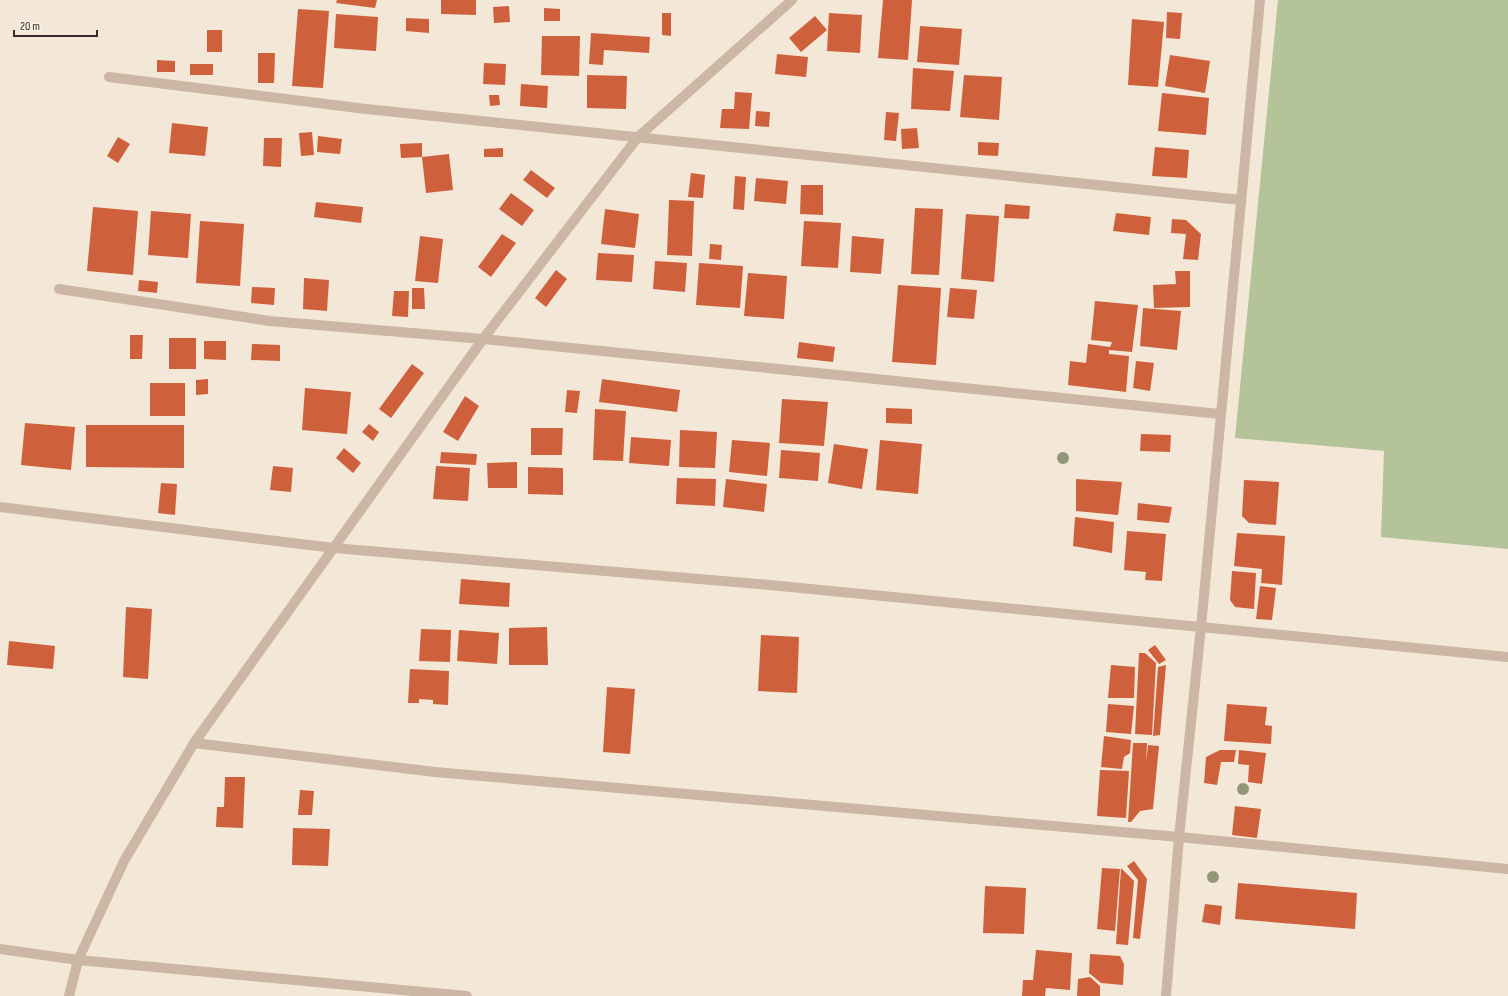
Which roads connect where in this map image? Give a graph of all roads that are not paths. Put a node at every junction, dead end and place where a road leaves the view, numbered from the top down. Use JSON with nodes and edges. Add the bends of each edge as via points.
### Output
{"nodes":[{"id":1,"x":792,"y":0,"type":"edge"},
{"id":2,"x":1260,"y":0,"type":"edge"},
{"id":3,"x":109,"y":77,"type":"dead end"},
{"id":4,"x":638,"y":137,"type":"junction"},
{"id":5,"x":1241,"y":200,"type":"junction"},
{"id":6,"x":59,"y":289,"type":"dead end"},
{"id":7,"x":483,"y":339,"type":"junction"},
{"id":8,"x":1220,"y":414,"type":"junction"},
{"id":9,"x":0,"y":507,"type":"edge"},
{"id":10,"x":334,"y":548,"type":"junction"},
{"id":11,"x":1201,"y":627,"type":"junction"},
{"id":12,"x":1508,"y":657,"type":"edge"},
{"id":13,"x":194,"y":743,"type":"junction"},
{"id":14,"x":1178,"y":837,"type":"junction"},
{"id":15,"x":1508,"y":869,"type":"edge"},
{"id":16,"x":0,"y":949,"type":"edge"},
{"id":17,"x":78,"y":960,"type":"junction"},
{"id":18,"x":69,"y":996,"type":"edge"},
{"id":19,"x":467,"y":996,"type":"edge"},
{"id":20,"x":1166,"y":996,"type":"edge"}],
"edges":[{"from":1,"to":4,"type":"street"},
{"from":2,"to":5,"type":"street"},
{"from":3,"to":4,"type":"street","via":[[366,109]]},
{"from":4,"to":5,"type":"street"},
{"from":4,"to":7,"type":"street"},
{"from":5,"to":8,"type":"street"},
{"from":6,"to":7,"type":"street","via":[[270,321]]},
{"from":7,"to":8,"type":"street"},
{"from":7,"to":10,"type":"street"},
{"from":8,"to":11,"type":"street"},
{"from":9,"to":10,"type":"street"},
{"from":10,"to":11,"type":"street","via":[[777,586]]},
{"from":10,"to":13,"type":"street"},
{"from":11,"to":12,"type":"street"},
{"from":11,"to":14,"type":"street"},
{"from":13,"to":14,"type":"street","via":[[435,772]]},
{"from":13,"to":17,"type":"street","via":[[124,861]]},
{"from":14,"to":15,"type":"street"},
{"from":14,"to":20,"type":"street"},
{"from":16,"to":17,"type":"street"},
{"from":17,"to":18,"type":"street"},
{"from":17,"to":19,"type":"street"}]}
